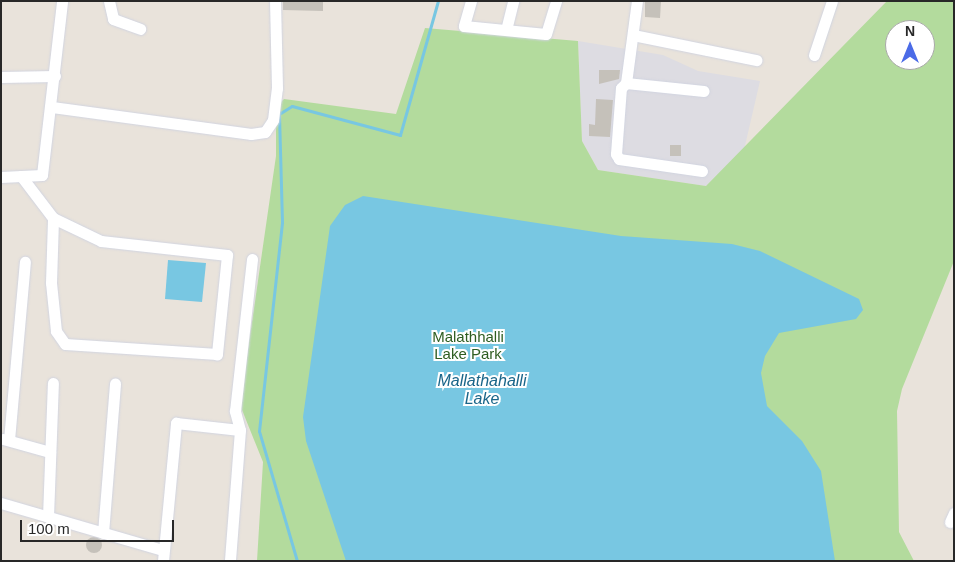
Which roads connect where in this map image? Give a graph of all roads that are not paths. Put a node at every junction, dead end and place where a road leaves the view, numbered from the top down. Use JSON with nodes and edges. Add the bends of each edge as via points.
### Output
{"nodes":[{"id":1,"x":62,"y":1,"type":"edge"},
{"id":2,"x":110,"y":1,"type":"edge"},
{"id":3,"x":275,"y":1,"type":"edge"},
{"id":4,"x":471,"y":1,"type":"edge"},
{"id":5,"x":513,"y":1,"type":"edge"},
{"id":6,"x":556,"y":1,"type":"edge"},
{"id":7,"x":637,"y":1,"type":"edge"},
{"id":8,"x":832,"y":1,"type":"edge"},
{"id":9,"x":140,"y":29,"type":"dead end"},
{"id":10,"x":506,"y":30,"type":"junction"},
{"id":11,"x":633,"y":34,"type":"junction"},
{"id":12,"x":814,"y":55,"type":"dead end"},
{"id":13,"x":756,"y":60,"type":"dead end"},
{"id":14,"x":55,"y":76,"type":"junction"},
{"id":15,"x":1,"y":77,"type":"edge"},
{"id":16,"x":626,"y":83,"type":"junction"},
{"id":17,"x":704,"y":91,"type":"dead end"},
{"id":18,"x":52,"y":107,"type":"junction"},
{"id":19,"x":702,"y":171,"type":"dead end"},
{"id":20,"x":21,"y":176,"type":"junction"},
{"id":21,"x":1,"y":177,"type":"edge"},
{"id":22,"x":53,"y":218,"type":"junction"},
{"id":23,"x":252,"y":259,"type":"dead end"},
{"id":24,"x":25,"y":262,"type":"dead end"},
{"id":25,"x":53,"y":383,"type":"dead end"},
{"id":26,"x":115,"y":383,"type":"dead end"},
{"id":27,"x":240,"y":430,"type":"junction"},
{"id":28,"x":5,"y":439,"type":"edge"},
{"id":29,"x":50,"y":452,"type":"junction"},
{"id":30,"x":1,"y":503,"type":"edge"},
{"id":31,"x":48,"y":517,"type":"junction"},
{"id":32,"x":103,"y":534,"type":"junction"},
{"id":33,"x":163,"y":556,"type":"edge"},
{"id":34,"x":230,"y":561,"type":"edge"}],
"edges":[{"from":1,"to":14,"type":"street"},
{"from":2,"to":9,"type":"street","via":[[113,19]]},
{"from":3,"to":18,"type":"street","via":[[277,88],[265,132],[251,134]]},
{"from":4,"to":10,"type":"street","via":[[464,26]]},
{"from":5,"to":10,"type":"street"},
{"from":6,"to":10,"type":"street","via":[[546,34]]},
{"from":7,"to":11,"type":"street"},
{"from":8,"to":12,"type":"street"},
{"from":11,"to":13,"type":"street"},
{"from":11,"to":16,"type":"street"},
{"from":14,"to":15,"type":"street"},
{"from":14,"to":18,"type":"street"},
{"from":16,"to":17,"type":"street"},
{"from":16,"to":19,"type":"street","via":[[620,88],[619,159]]},
{"from":18,"to":20,"type":"street","via":[[42,175]]},
{"from":20,"to":21,"type":"street"},
{"from":20,"to":22,"type":"street"},
{"from":22,"to":22,"type":"street","via":[[100,242],[227,256],[217,354],[65,344],[56,331],[51,284]]},
{"from":23,"to":27,"type":"street","via":[[235,411]]},
{"from":24,"to":28,"type":"street"},
{"from":25,"to":29,"type":"street"},
{"from":26,"to":32,"type":"street"},
{"from":27,"to":33,"type":"street","via":[[176,423]]},
{"from":27,"to":34,"type":"street"},
{"from":28,"to":29,"type":"street"},
{"from":29,"to":31,"type":"street"},
{"from":30,"to":31,"type":"street"},
{"from":31,"to":32,"type":"street"},
{"from":32,"to":33,"type":"street"}]}
